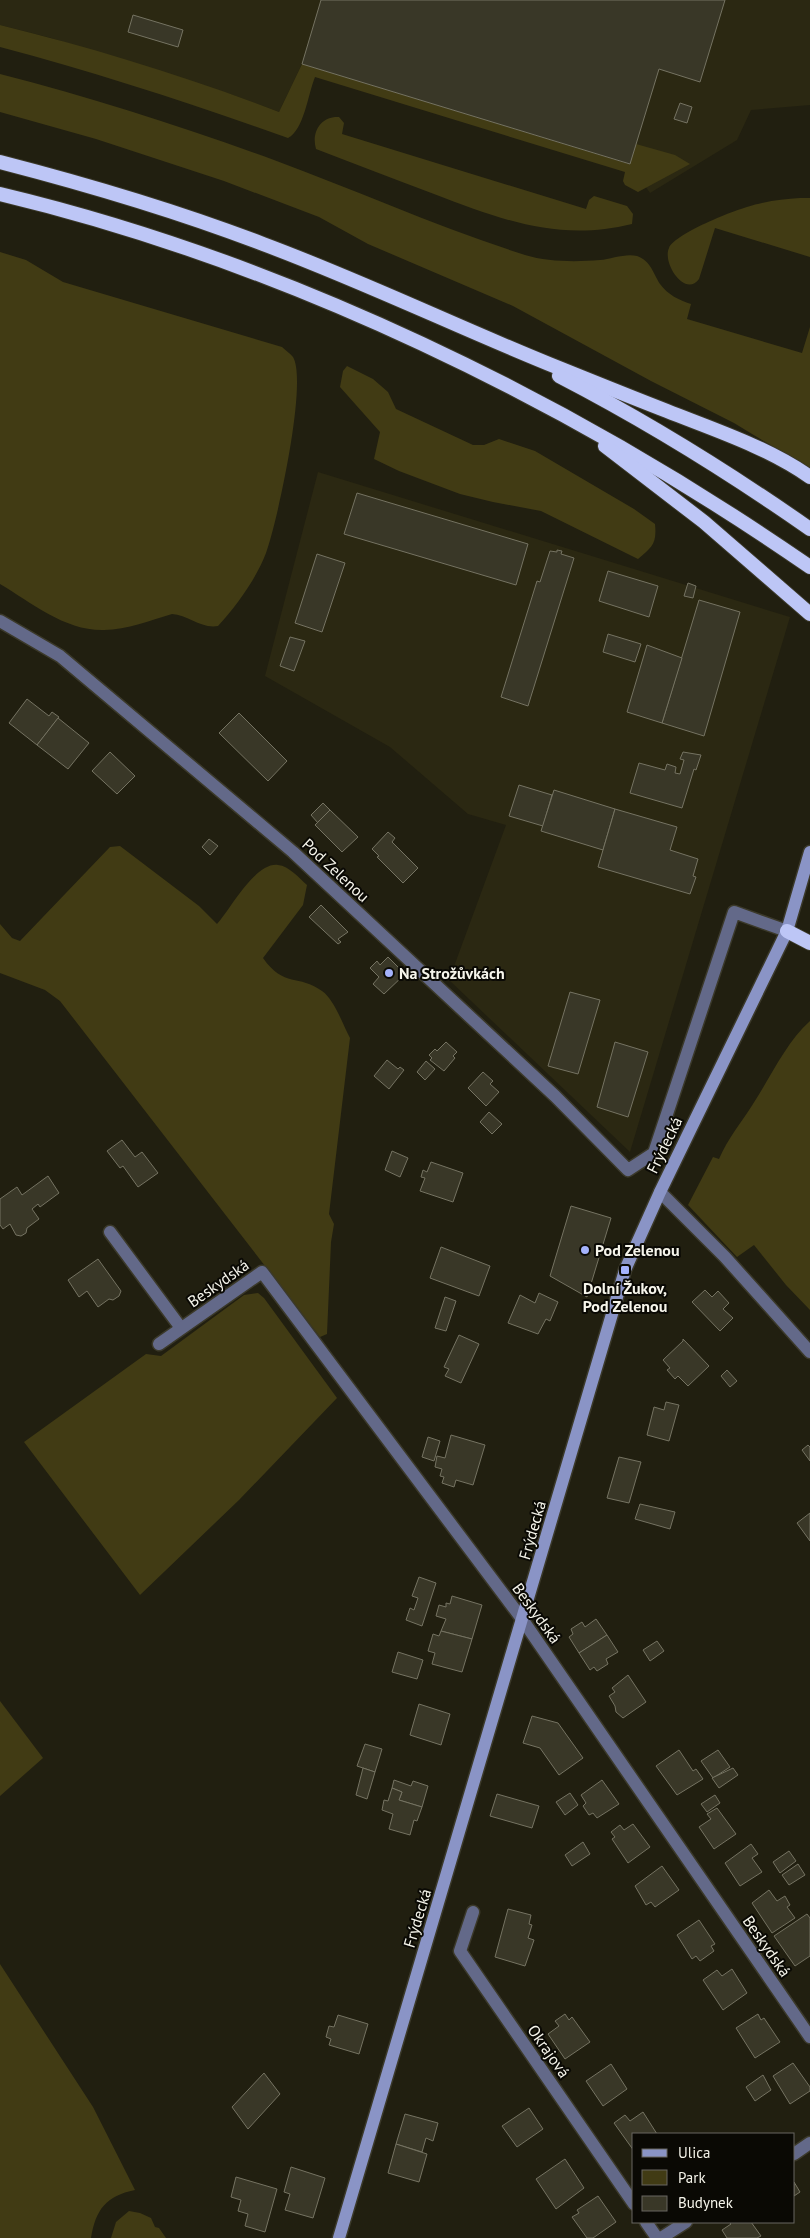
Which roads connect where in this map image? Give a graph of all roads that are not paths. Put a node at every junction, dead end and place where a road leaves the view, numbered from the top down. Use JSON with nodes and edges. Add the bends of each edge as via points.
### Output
{"nodes":[{"id":1,"x":0,"y":162,"type":"edge"},
{"id":2,"x":0,"y":194,"type":"edge"},
{"id":3,"x":473,"y":333,"type":"junction"},
{"id":4,"x":551,"y":408,"type":"junction"},
{"id":5,"x":810,"y":477,"type":"edge"},
{"id":6,"x":810,"y":530,"type":"edge"},
{"id":7,"x":810,"y":567,"type":"edge"},
{"id":8,"x":810,"y":614,"type":"edge"},
{"id":9,"x":0,"y":621,"type":"edge"},
{"id":10,"x":810,"y":852,"type":"edge"},
{"id":11,"x":787,"y":931,"type":"junction"},
{"id":12,"x":810,"y":942,"type":"edge"},
{"id":13,"x":660,"y":1192,"type":"junction"},
{"id":14,"x":110,"y":1232,"type":"dead end"},
{"id":15,"x":181,"y":1328,"type":"junction"},
{"id":16,"x":159,"y":1344,"type":"dead end"},
{"id":17,"x":810,"y":1352,"type":"edge"},
{"id":18,"x":522,"y":1619,"type":"junction"},
{"id":19,"x":473,"y":1912,"type":"dead end"},
{"id":20,"x":810,"y":2037,"type":"edge"},
{"id":21,"x":810,"y":2143,"type":"edge"},
{"id":22,"x":795,"y":2153,"type":"edge"},
{"id":23,"x":632,"y":2201,"type":"edge"},
{"id":24,"x":647,"y":2223,"type":"edge"},
{"id":25,"x":684,"y":2223,"type":"edge"},
{"id":26,"x":339,"y":2238,"type":"edge"},
{"id":27,"x":659,"y":2238,"type":"edge"}],
"edges":[{"from":1,"to":3,"type":"highway","via":[[228,231],[369,286]]},
{"from":2,"to":4,"type":"highway","via":[[141,235],[342,308]]},
{"from":3,"to":5,"type":"highway","via":[[723,433],[777,457]]},
{"from":3,"to":6,"type":"highway","via":[[673,440]]},
{"from":4,"to":7,"type":"highway","via":[[645,460]]},
{"from":4,"to":8,"type":"highway","via":[[649,478]]},
{"from":9,"to":11,"type":"street","name":"Pod Zelenou","via":[[60,656],[293,852],[555,1096],[628,1170],[654,1154],[734,912]]},
{"from":10,"to":11,"type":"main road","name":"Frýdecká"},
{"from":11,"to":12,"type":"highway"},
{"from":11,"to":13,"type":"main road","name":"Frýdecká"},
{"from":13,"to":17,"type":"street","via":[[725,1257]]},
{"from":13,"to":18,"type":"main road","name":"Frýdecká","via":[[625,1270]]},
{"from":14,"to":15,"type":"street"},
{"from":15,"to":16,"type":"street","name":"Beskydská"},
{"from":15,"to":18,"type":"street","name":"Beskydská","via":[[262,1272]]},
{"from":18,"to":20,"type":"street","name":"Beskydská"},
{"from":18,"to":26,"type":"main road","name":"Frýdecká"},
{"from":19,"to":23,"type":"street","name":"Okrajová","via":[[460,1951]]},
{"from":21,"to":22,"type":"street"},
{"from":24,"to":27,"type":"street"},
{"from":25,"to":27,"type":"street"}]}
